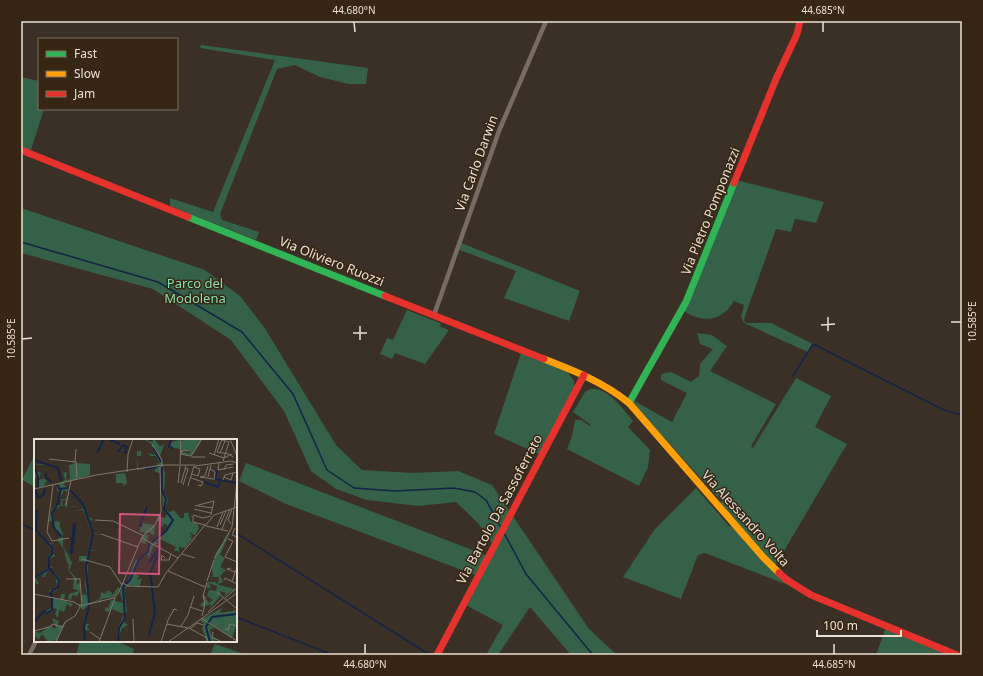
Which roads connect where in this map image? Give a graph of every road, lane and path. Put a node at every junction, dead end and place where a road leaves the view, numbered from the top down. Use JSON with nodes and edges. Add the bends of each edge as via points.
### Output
{"nodes":[{"id":1,"x":546,"y":21,"type":"edge"},
{"id":2,"x":800,"y":21,"type":"edge"},
{"id":3,"x":21,"y":150,"type":"edge"},
{"id":4,"x":434,"y":315,"type":"junction"},
{"id":5,"x":584,"y":375,"type":"junction"},
{"id":6,"x":629,"y":403,"type":"junction"},
{"id":7,"x":36,"y":642,"type":"edge"},
{"id":8,"x":29,"y":655,"type":"edge"},
{"id":9,"x":437,"y":655,"type":"edge"},
{"id":10,"x":957,"y":655,"type":"edge"}],
"edges":[{"from":1,"to":4,"type":"street","name":"Via Carlo Darwin","via":[[498,131]]},
{"from":2,"to":6,"type":"street","name":"Via Pietro Pomponazzi","via":[[797,34],[776,79],[686,302]]},
{"from":3,"to":4,"type":"street","name":"Via Oliviero Ruozzi"},
{"from":4,"to":5,"type":"street","name":"Via Oliviero Ruozzi"},
{"from":5,"to":6,"type":"street","name":"Via Oliviero Ruozzi","via":[[612,389]]},
{"from":5,"to":9,"type":"street","name":"Via Bartolo Da Sassoferrato"},
{"from":6,"to":10,"type":"street","name":"Via Alessandro Volta","via":[[763,557],[787,580],[834,607]]},
{"from":7,"to":8,"type":"street"}]}
